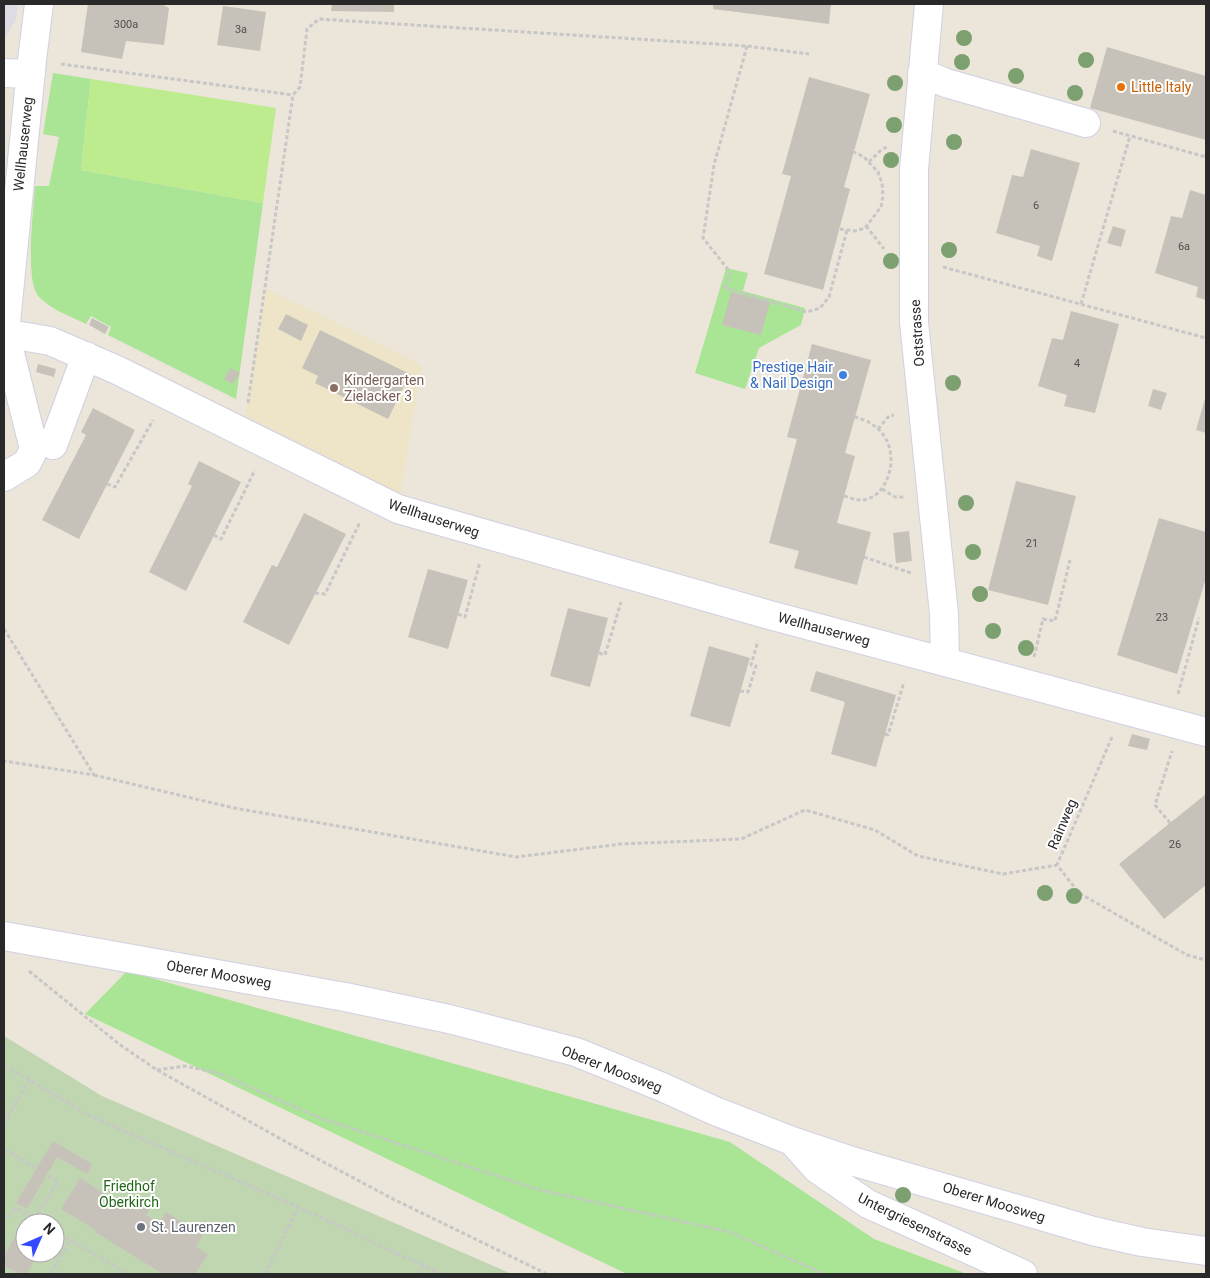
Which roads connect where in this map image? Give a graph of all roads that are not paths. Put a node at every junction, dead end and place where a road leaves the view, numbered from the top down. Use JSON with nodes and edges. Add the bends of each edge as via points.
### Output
{"nodes":[{"id":1,"x":39,"y":4,"type":"edge"},
{"id":2,"x":929,"y":4,"type":"edge"},
{"id":3,"x":31,"y":67,"type":"junction"},
{"id":4,"x":4,"y":73,"type":"edge"},
{"id":5,"x":922,"y":73,"type":"junction"},
{"id":6,"x":1086,"y":123,"type":"road end"},
{"id":7,"x":4,"y":334,"type":"edge"},
{"id":8,"x":86,"y":356,"type":"junction"},
{"id":9,"x":53,"y":445,"type":"dead end"},
{"id":10,"x":4,"y":477,"type":"edge"},
{"id":11,"x":945,"y":661,"type":"junction"},
{"id":12,"x":1187,"y":720,"type":"edge"},
{"id":13,"x":4,"y":936,"type":"edge"},
{"id":14,"x":792,"y":1141,"type":"junction"},
{"id":15,"x":1206,"y":1251,"type":"edge"},
{"id":16,"x":1023,"y":1274,"type":"edge"}],
"edges":[{"from":1,"to":3,"type":"street","name":"Wellhauserweg"},
{"from":2,"to":5,"type":"street","name":"Oststrasse"},
{"from":3,"to":4,"type":"street"},
{"from":3,"to":7,"type":"street","name":"Wellhauserweg"},
{"from":5,"to":6,"type":"street","via":[[946,83]]},
{"from":5,"to":11,"type":"street","name":"Oststrasse","via":[[914,169],[914,322],[944,614]]},
{"from":7,"to":8,"type":"street","name":"Wellhauserweg","via":[[50,341]]},
{"from":7,"to":10,"type":"street","via":[[34,449],[27,463]]},
{"from":8,"to":9,"type":"street"},
{"from":8,"to":11,"type":"street","name":"Wellhauserweg","via":[[398,510]]},
{"from":11,"to":12,"type":"street","name":"Wellhauserweg","via":[[1124,709]]},
{"from":13,"to":14,"type":"street","name":"Oberer Moosweg","via":[[449,1018],[576,1052]]},
{"from":14,"to":15,"type":"street","name":"Oberer Moosweg","via":[[1093,1231]]},
{"from":14,"to":16,"type":"street","name":"Untergriesenstrasse","via":[[817,1169],[868,1204]]}]}
